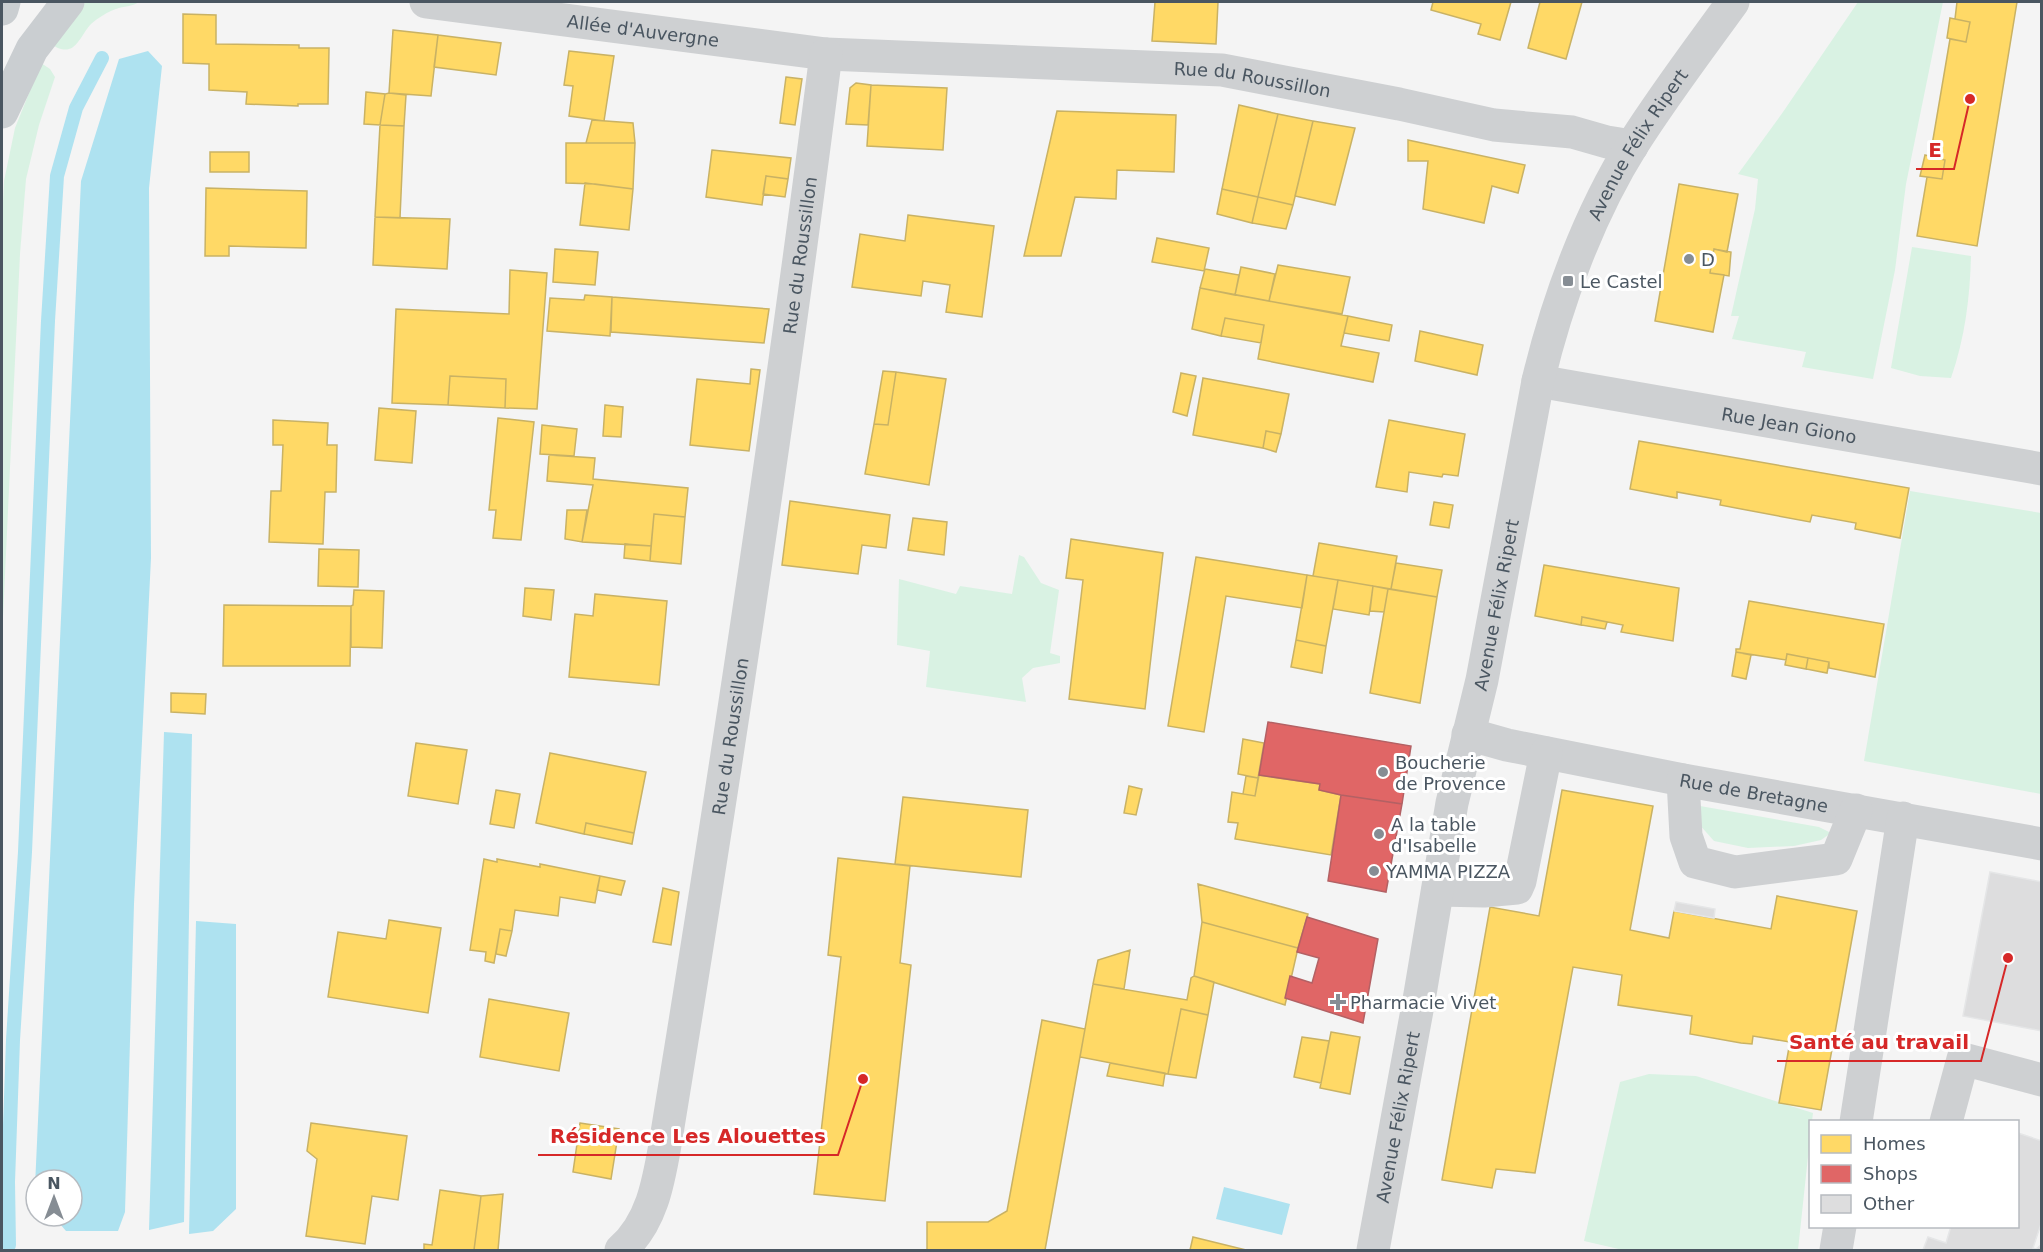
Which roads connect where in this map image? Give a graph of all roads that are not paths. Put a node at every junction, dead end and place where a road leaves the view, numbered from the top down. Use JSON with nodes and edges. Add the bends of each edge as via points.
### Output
{"nodes":[{"id":1,"x":4,"y":2,"type":"edge"},
{"id":2,"x":68,"y":2,"type":"edge"},
{"id":3,"x":426,"y":2,"type":"edge"},
{"id":4,"x":1733,"y":2,"type":"edge"},
{"id":5,"x":2,"y":9,"type":"edge"},
{"id":6,"x":826,"y":54,"type":"junction"},
{"id":7,"x":2,"y":112,"type":"edge"},
{"id":8,"x":1632,"y":146,"type":"junction"},
{"id":9,"x":1538,"y":381,"type":"junction"},
{"id":10,"x":2042,"y":469,"type":"edge"},
{"id":11,"x":1468,"y":734,"type":"junction"},
{"id":12,"x":1546,"y":753,"type":"junction"},
{"id":13,"x":1683,"y":780,"type":"junction"},
{"id":14,"x":1856,"y":810,"type":"junction"},
{"id":15,"x":1903,"y":818,"type":"junction"},
{"id":16,"x":2042,"y":844,"type":"edge"},
{"id":17,"x":1438,"y":890,"type":"junction"},
{"id":18,"x":2042,"y":1080,"type":"edge"},
{"id":19,"x":1856,"y":1120,"type":"edge"},
{"id":20,"x":1947,"y":1120,"type":"edge"},
{"id":21,"x":1840,"y":1228,"type":"edge"},
{"id":22,"x":621,"y":1251,"type":"edge"},
{"id":23,"x":1373,"y":1251,"type":"edge"},
{"id":24,"x":1836,"y":1251,"type":"edge"}],
"edges":[{"from":1,"to":5,"type":"main road"},
{"from":2,"to":7,"type":"main road","via":[[32,49]]},
{"from":3,"to":6,"type":"street","name":"Allée d'Auvergne"},
{"from":4,"to":8,"type":"street","name":"Avenue Félix Ripert"},
{"from":6,"to":8,"type":"street","name":"Rue du Roussillon","via":[[1222,70],[1494,125],[1572,132]]},
{"from":6,"to":22,"type":"street","name":"Rue du Roussillon","via":[[772,459],[666,1139],[657,1190],[644,1222]]},
{"from":8,"to":9,"type":"street","name":"Avenue Félix Ripert","via":[[1596,214],[1568,281]]},
{"from":9,"to":10,"type":"street","name":"Rue Jean Giono"},
{"from":9,"to":11,"type":"street","name":"Avenue Félix Ripert"},
{"from":11,"to":12,"type":"street","name":"Rue de Bretagne"},
{"from":11,"to":17,"type":"street","name":"Avenue Félix Ripert"},
{"from":12,"to":13,"type":"street","name":"Rue de Bretagne"},
{"from":12,"to":17,"type":"street","via":[[1517,888]]},
{"from":13,"to":14,"type":"street","name":"Rue de Bretagne"},
{"from":13,"to":14,"type":"street","via":[[1686,836],[1695,862],[1735,872],[1836,859]]},
{"from":14,"to":15,"type":"street","name":"Rue de Bretagne"},
{"from":15,"to":16,"type":"street","name":"Rue de Bretagne"},
{"from":15,"to":19,"type":"street"},
{"from":17,"to":23,"type":"street","name":"Avenue Félix Ripert"},
{"from":18,"to":20,"type":"street","via":[[1963,1059]]},
{"from":21,"to":24,"type":"street"}]}
